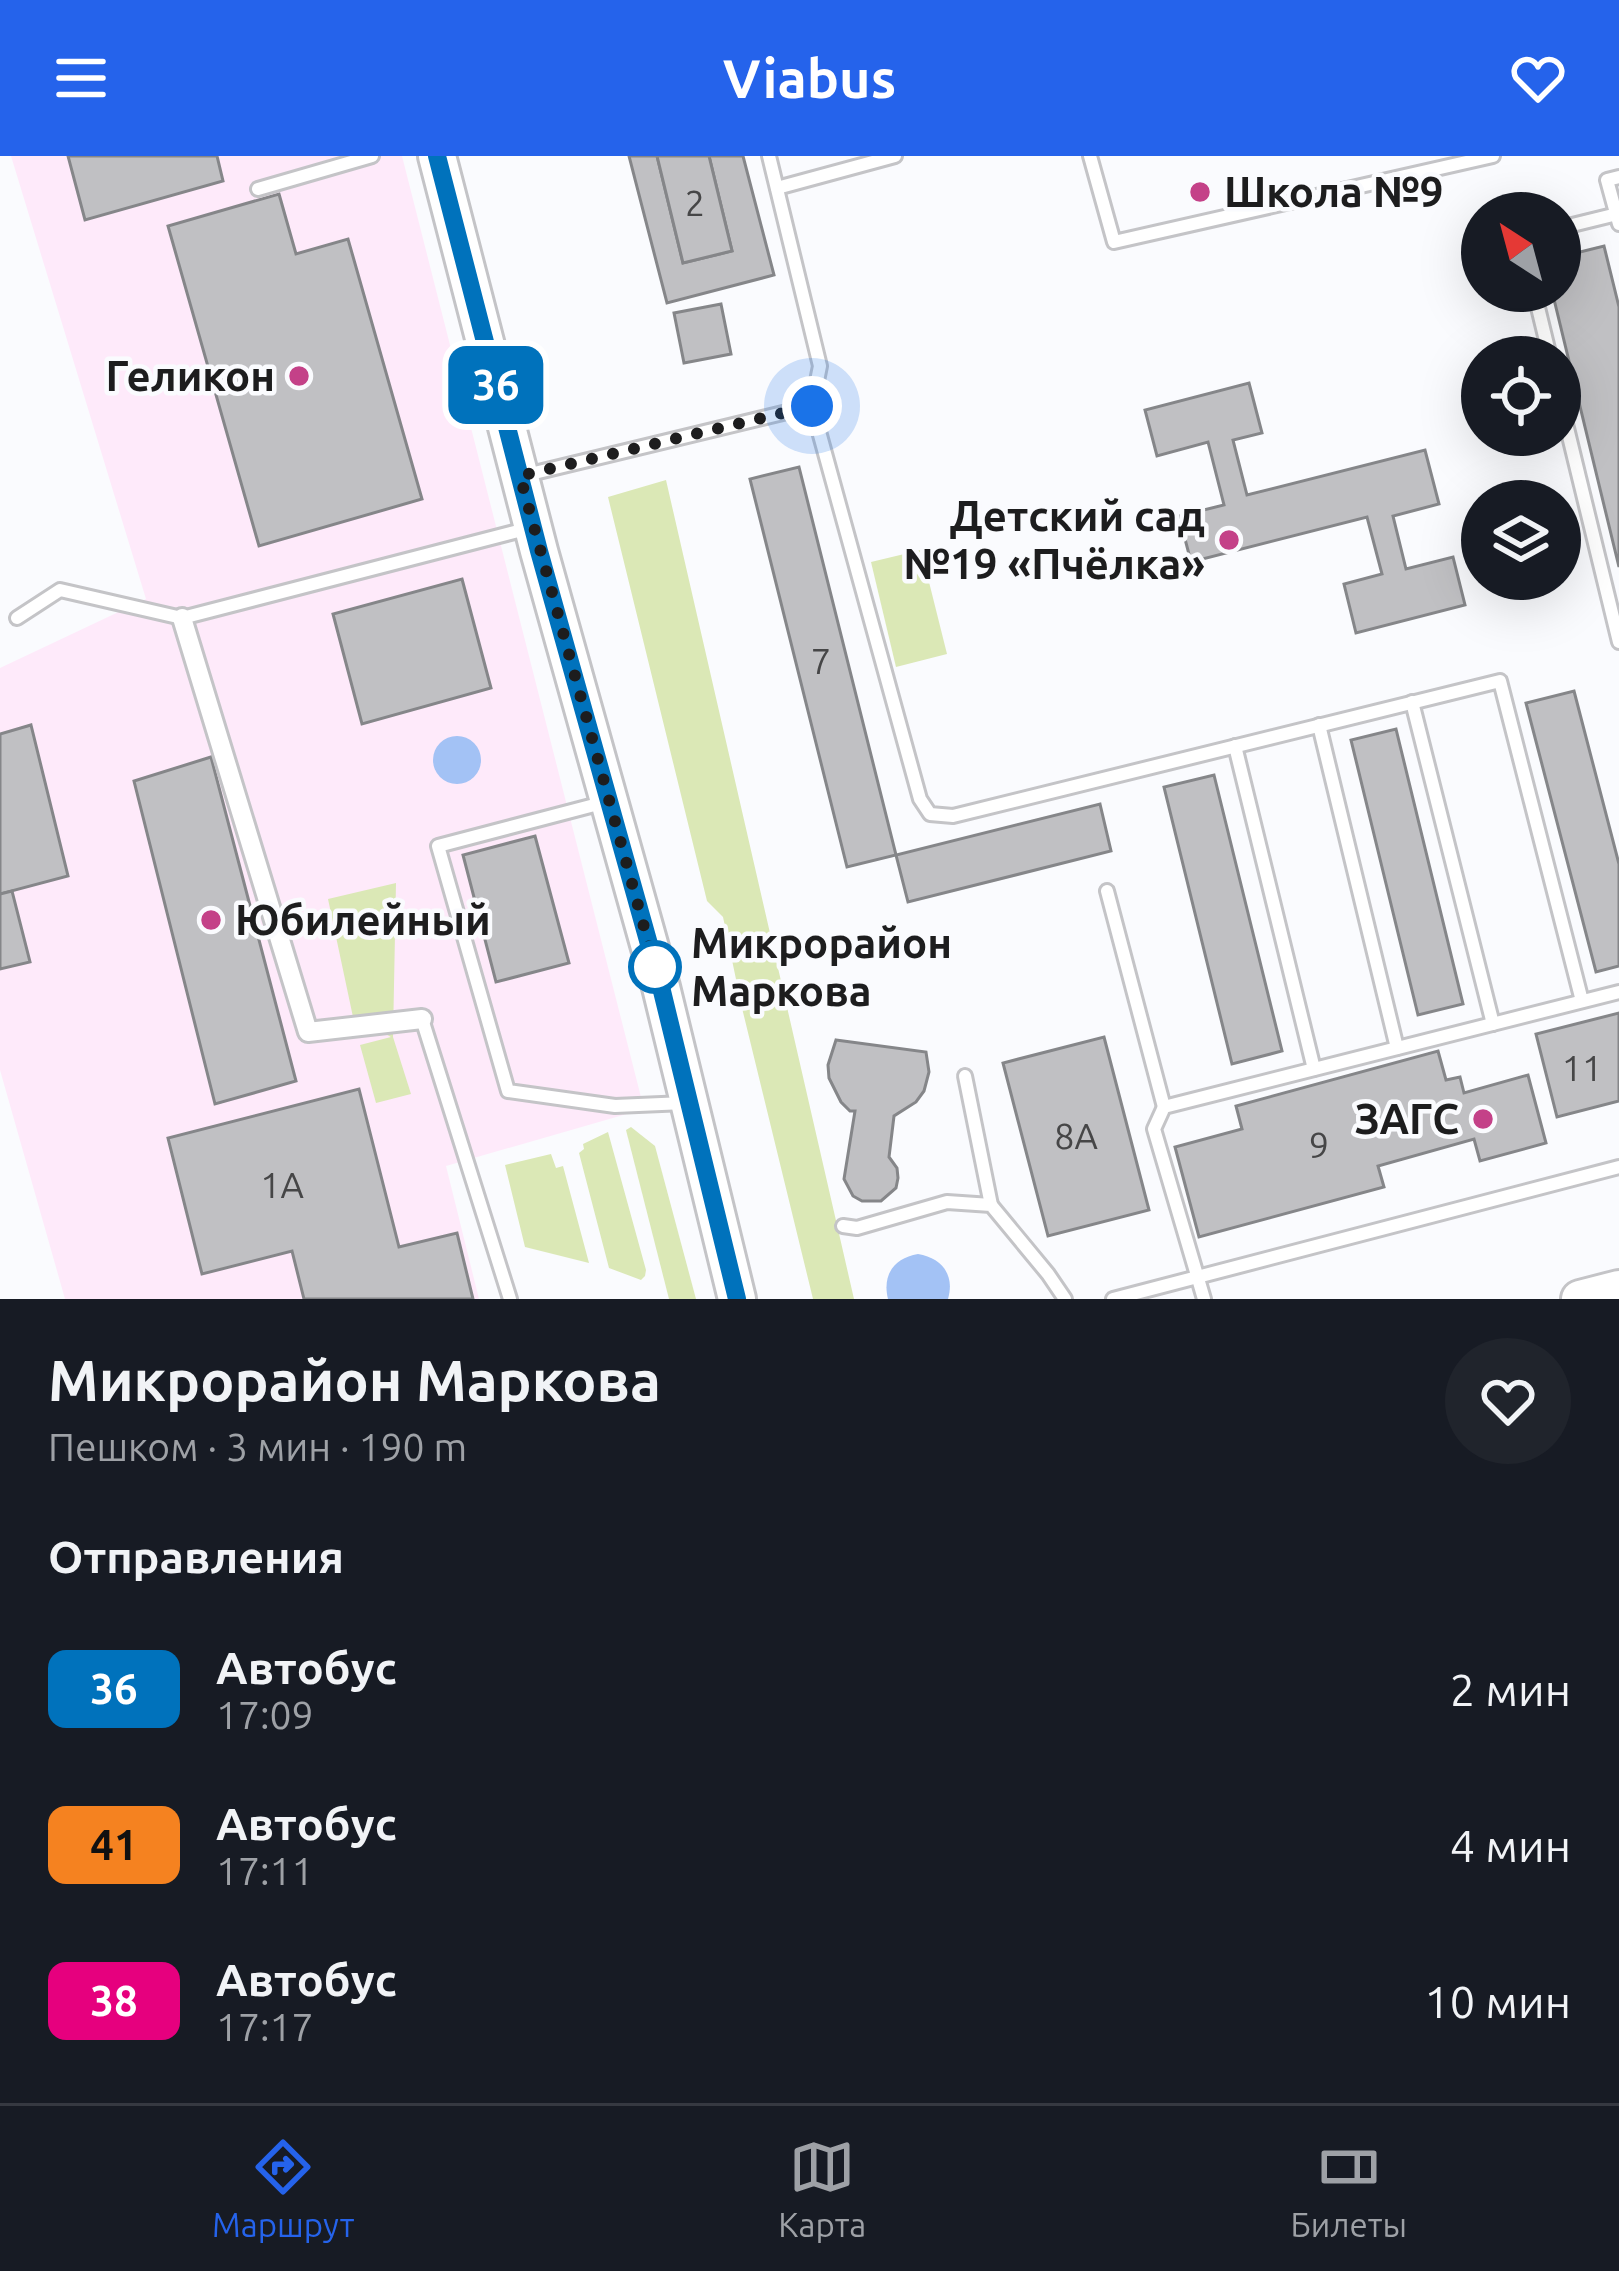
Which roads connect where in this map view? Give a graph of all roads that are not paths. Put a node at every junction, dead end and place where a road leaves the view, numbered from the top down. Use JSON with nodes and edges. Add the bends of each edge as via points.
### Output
{"nodes":[{"id":1,"x":371,"y":156,"type":"edge"},
{"id":2,"x":437,"y":156,"type":"edge"},
{"id":3,"x":769,"y":156,"type":"edge"},
{"id":4,"x":895,"y":156,"type":"edge"},
{"id":5,"x":1090,"y":156,"type":"edge"},
{"id":6,"x":1493,"y":156,"type":"edge"},
{"id":7,"x":1619,"y":177,"type":"edge"},
{"id":8,"x":777,"y":188,"type":"junction"},
{"id":9,"x":259,"y":189,"type":"dead end"},
{"id":10,"x":1618,"y":219,"type":"edge"},
{"id":11,"x":1581,"y":225,"type":"edge"},
{"id":12,"x":812,"y":406,"type":"junction"},
{"id":13,"x":1574,"y":456,"type":"edge"},
{"id":14,"x":520,"y":476,"type":"junction"},
{"id":15,"x":533,"y":527,"type":"junction"},
{"id":16,"x":17,"y":618,"type":"dead end"},
{"id":17,"x":182,"y":618,"type":"junction"},
{"id":18,"x":1619,"y":642,"type":"edge"},
{"id":19,"x":1412,"y":702,"type":"junction"},
{"id":20,"x":1319,"y":725,"type":"junction"},
{"id":21,"x":1235,"y":746,"type":"junction"},
{"id":22,"x":609,"y":801,"type":"junction"},
{"id":23,"x":1107,"y":891,"type":"dead end"},
{"id":24,"x":1619,"y":992,"type":"edge"},
{"id":25,"x":1582,"y":1001,"type":"junction"},
{"id":26,"x":422,"y":1019,"type":"joint"},
{"id":27,"x":1493,"y":1024,"type":"junction"},
{"id":28,"x":1397,"y":1048,"type":"junction"},
{"id":29,"x":1314,"y":1069,"type":"junction"},
{"id":30,"x":964,"y":1076,"type":"dead end"},
{"id":31,"x":689,"y":1102,"type":"junction"},
{"id":32,"x":1164,"y":1107,"type":"junction"},
{"id":33,"x":1619,"y":1167,"type":"edge"},
{"id":34,"x":992,"y":1205,"type":"junction"},
{"id":35,"x":843,"y":1226,"type":"dead end"},
{"id":36,"x":1198,"y":1277,"type":"junction"},
{"id":37,"x":1619,"y":1289,"type":"edge"},
{"id":38,"x":510,"y":1299,"type":"edge"},
{"id":39,"x":737,"y":1299,"type":"edge"},
{"id":40,"x":1065,"y":1299,"type":"edge"},
{"id":41,"x":1113,"y":1299,"type":"edge"},
{"id":42,"x":1204,"y":1299,"type":"edge"},
{"id":43,"x":1580,"y":1299,"type":"edge"}],
"edges":[{"from":1,"to":9,"type":"lane"},
{"from":2,"to":14,"type":"main road"},
{"from":3,"to":8,"type":"lane"},
{"from":4,"to":8,"type":"lane"},
{"from":5,"to":6,"type":"lane","via":[[1114,242]]},
{"from":7,"to":10,"type":"lane","via":[[1607,180]]},
{"from":8,"to":12,"type":"lane","via":[[820,366]]},
{"from":10,"to":11,"type":"lane"},
{"from":12,"to":14,"type":"lane"},
{"from":12,"to":21,"type":"lane","via":[[930,814],[953,816]]},
{"from":13,"to":18,"type":"lane"},
{"from":14,"to":15,"type":"main road"},
{"from":15,"to":17,"type":"lane"},
{"from":15,"to":22,"type":"main road"},
{"from":16,"to":17,"type":"lane","via":[[60,590]]},
{"from":17,"to":26,"type":"street","via":[[308,1032]]},
{"from":19,"to":20,"type":"lane"},
{"from":19,"to":25,"type":"lane","via":[[1499,681]]},
{"from":19,"to":27,"type":"lane"},
{"from":20,"to":21,"type":"lane"},
{"from":20,"to":28,"type":"lane"},
{"from":21,"to":29,"type":"lane"},
{"from":22,"to":31,"type":"main road"},
{"from":22,"to":31,"type":"lane","via":[[438,845],[508,1091],[615,1106]]},
{"from":23,"to":32,"type":"lane"},
{"from":24,"to":25,"type":"lane"},
{"from":25,"to":27,"type":"lane"},
{"from":26,"to":38,"type":"lane"},
{"from":27,"to":28,"type":"lane"},
{"from":28,"to":29,"type":"lane"},
{"from":29,"to":32,"type":"lane"},
{"from":30,"to":34,"type":"lane"},
{"from":31,"to":39,"type":"main road"},
{"from":32,"to":36,"type":"lane","via":[[1154,1129]]},
{"from":33,"to":36,"type":"lane"},
{"from":34,"to":35,"type":"lane","via":[[947,1202]]},
{"from":34,"to":40,"type":"lane"},
{"from":36,"to":41,"type":"lane"},
{"from":36,"to":42,"type":"lane"},
{"from":37,"to":43,"type":"main road"}]}
